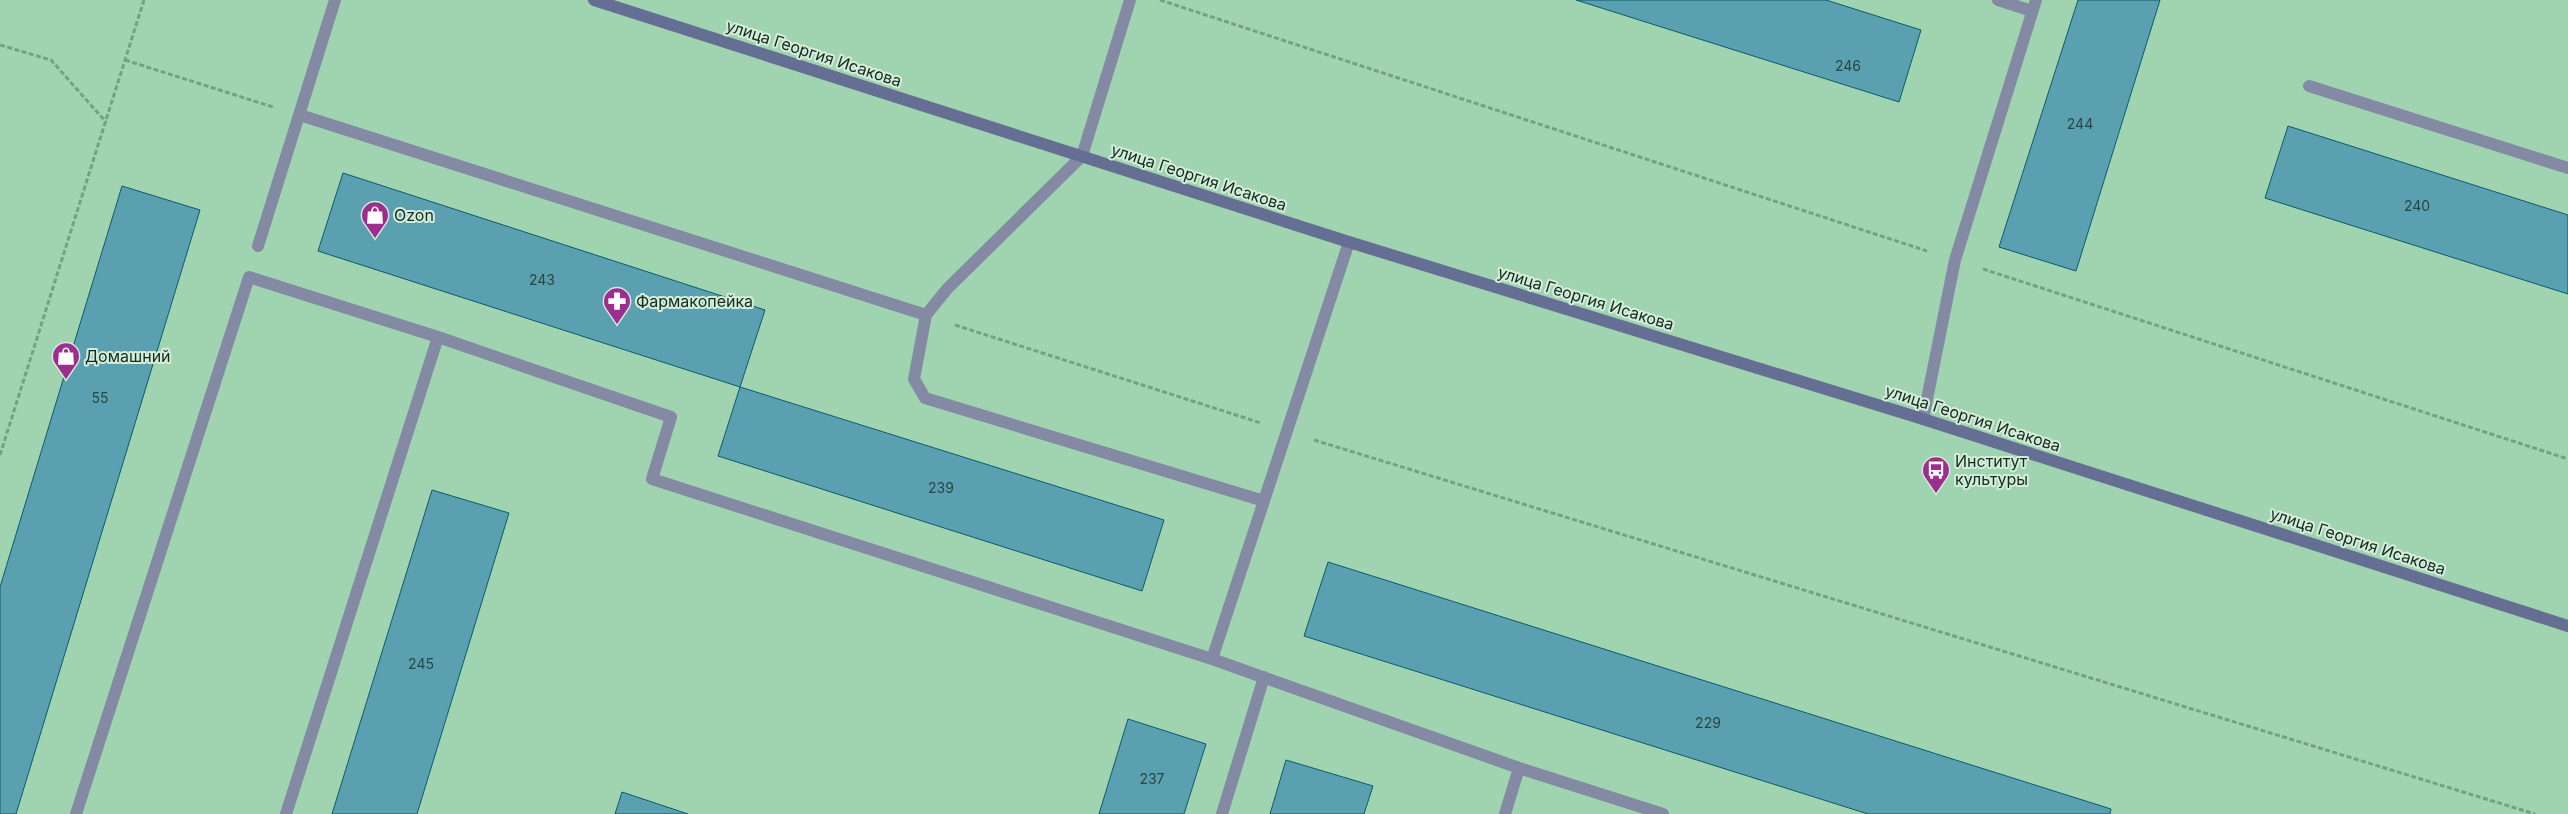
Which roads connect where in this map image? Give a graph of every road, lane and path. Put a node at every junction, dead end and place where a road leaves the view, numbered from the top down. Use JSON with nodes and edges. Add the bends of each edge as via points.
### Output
{"nodes":[{"id":1,"x":144,"y":0,"type":"edge"},
{"id":2,"x":335,"y":0,"type":"edge"},
{"id":3,"x":594,"y":0,"type":"edge"},
{"id":4,"x":1130,"y":0,"type":"edge"},
{"id":5,"x":1160,"y":0,"type":"edge"},
{"id":6,"x":1998,"y":0,"type":"edge"},
{"id":7,"x":2034,"y":5,"type":"edge"},
{"id":8,"x":0,"y":45,"type":"edge"},
{"id":9,"x":125,"y":60,"type":"junction"},
{"id":10,"x":2309,"y":86,"type":"dead end"},
{"id":11,"x":300,"y":115,"type":"junction"},
{"id":12,"x":106,"y":122,"type":"junction"},
{"id":13,"x":1082,"y":156,"type":"junction"},
{"id":14,"x":2568,"y":168,"type":"edge"},
{"id":15,"x":1349,"y":242,"type":"junction"},
{"id":16,"x":258,"y":246,"type":"dead end"},
{"id":17,"x":1955,"y":260,"type":"junction"},
{"id":18,"x":926,"y":315,"type":"junction"},
{"id":19,"x":438,"y":337,"type":"junction"},
{"id":20,"x":1923,"y":419,"type":"junction"},
{"id":21,"x":1286,"y":431,"type":"junction"},
{"id":22,"x":0,"y":456,"type":"edge"},
{"id":23,"x":2568,"y":459,"type":"edge"},
{"id":24,"x":1264,"y":501,"type":"junction"},
{"id":25,"x":2568,"y":626,"type":"edge"},
{"id":26,"x":1212,"y":659,"type":"junction"},
{"id":27,"x":1264,"y":677,"type":"junction"},
{"id":28,"x":1519,"y":768,"type":"junction"},
{"id":29,"x":76,"y":814,"type":"edge"},
{"id":30,"x":286,"y":814,"type":"edge"},
{"id":31,"x":1222,"y":814,"type":"edge"},
{"id":32,"x":1505,"y":814,"type":"edge"},
{"id":33,"x":1663,"y":814,"type":"edge"},
{"id":34,"x":2535,"y":814,"type":"edge"}],
"edges":[{"from":1,"to":9,"type":"path"},
{"from":2,"to":11,"type":"lane"},
{"from":3,"to":13,"type":"street","name":"улица Георгия Исакова"},
{"from":4,"to":13,"type":"lane"},
{"from":5,"to":17,"type":"path"},
{"from":6,"to":7,"type":"lane"},
{"from":7,"to":17,"type":"lane"},
{"from":8,"to":12,"type":"path","via":[[51,60]]},
{"from":9,"to":11,"type":"path"},
{"from":9,"to":12,"type":"path"},
{"from":10,"to":14,"type":"lane"},
{"from":11,"to":16,"type":"lane"},
{"from":11,"to":18,"type":"lane"},
{"from":12,"to":22,"type":"path"},
{"from":13,"to":15,"type":"street","name":"улица Георгия Исакова"},
{"from":13,"to":18,"type":"lane","via":[[946,289]]},
{"from":15,"to":20,"type":"street","name":"улица Георгия Исакова"},
{"from":15,"to":21,"type":"lane"},
{"from":17,"to":20,"type":"lane"},
{"from":17,"to":23,"type":"path"},
{"from":18,"to":21,"type":"path"},
{"from":18,"to":24,"type":"lane","via":[[914,379],[925,398]]},
{"from":19,"to":26,"type":"lane","via":[[671,417],[652,479]]},
{"from":19,"to":29,"type":"lane","via":[[249,277]]},
{"from":19,"to":30,"type":"lane"},
{"from":20,"to":25,"type":"street","name":"улица Георгия Исакова"},
{"from":21,"to":24,"type":"lane"},
{"from":21,"to":34,"type":"path"},
{"from":24,"to":26,"type":"lane"},
{"from":26,"to":27,"type":"lane"},
{"from":27,"to":28,"type":"lane"},
{"from":27,"to":31,"type":"lane"},
{"from":28,"to":32,"type":"lane"},
{"from":28,"to":33,"type":"lane"}]}
